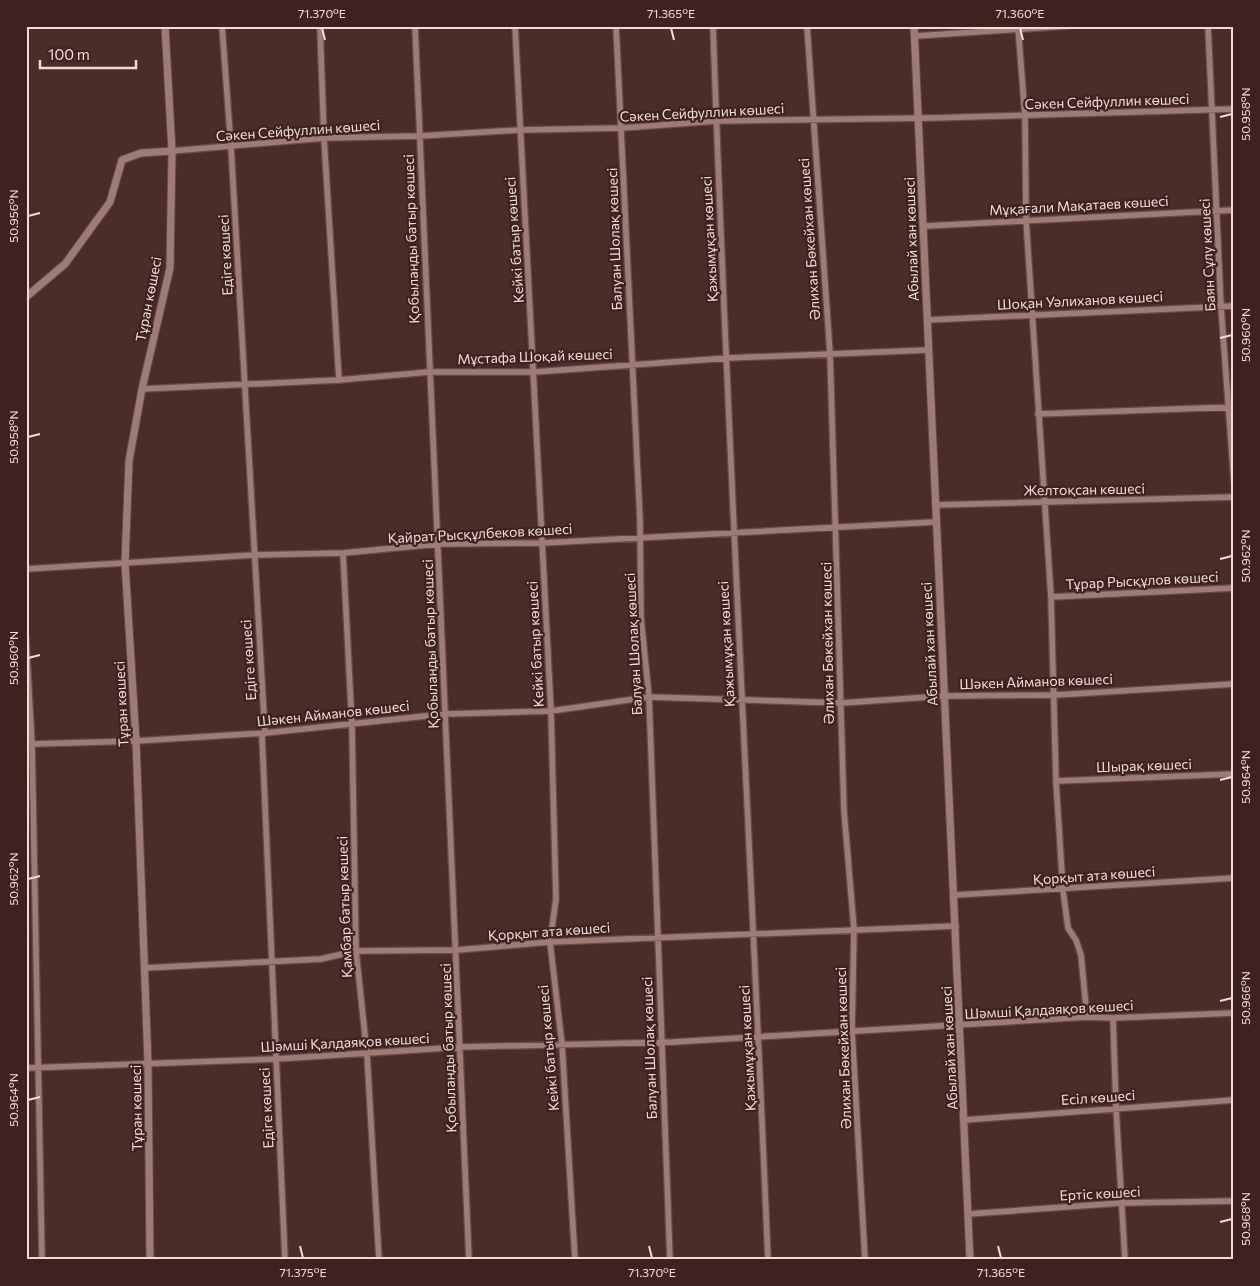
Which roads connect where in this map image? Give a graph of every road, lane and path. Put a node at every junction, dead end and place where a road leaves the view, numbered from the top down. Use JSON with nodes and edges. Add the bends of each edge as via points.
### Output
{"nodes":[{"id":1,"x":165,"y":26,"type":"edge"},
{"id":2,"x":222,"y":26,"type":"edge"},
{"id":3,"x":320,"y":26,"type":"edge"},
{"id":4,"x":415,"y":26,"type":"edge"},
{"id":5,"x":516,"y":26,"type":"edge"},
{"id":6,"x":616,"y":26,"type":"edge"},
{"id":7,"x":713,"y":26,"type":"edge"},
{"id":8,"x":807,"y":26,"type":"edge"},
{"id":9,"x":914,"y":26,"type":"edge"},
{"id":10,"x":1068,"y":26,"type":"edge"},
{"id":11,"x":1208,"y":26,"type":"edge"},
{"id":12,"x":1018,"y":27,"type":"edge"},
{"id":13,"x":915,"y":36,"type":"junction"},
{"id":14,"x":1234,"y":109,"type":"edge"},
{"id":15,"x":1211,"y":110,"type":"junction"},
{"id":16,"x":1025,"y":116,"type":"junction"},
{"id":17,"x":918,"y":119,"type":"junction"},
{"id":18,"x":812,"y":120,"type":"junction"},
{"id":19,"x":716,"y":121,"type":"junction"},
{"id":20,"x":622,"y":128,"type":"junction"},
{"id":21,"x":520,"y":130,"type":"junction"},
{"id":22,"x":419,"y":136,"type":"junction"},
{"id":23,"x":324,"y":138,"type":"junction"},
{"id":24,"x":232,"y":147,"type":"junction"},
{"id":25,"x":172,"y":151,"type":"junction"},
{"id":26,"x":1234,"y":210,"type":"edge"},
{"id":27,"x":1218,"y":211,"type":"junction"},
{"id":28,"x":1026,"y":219,"type":"junction"},
{"id":29,"x":925,"y":226,"type":"junction"},
{"id":30,"x":26,"y":297,"type":"edge"},
{"id":31,"x":1221,"y":306,"type":"junction"},
{"id":32,"x":1234,"y":306,"type":"edge"},
{"id":33,"x":1032,"y":315,"type":"junction"},
{"id":34,"x":927,"y":320,"type":"junction"},
{"id":35,"x":929,"y":350,"type":"junction"},
{"id":36,"x":830,"y":353,"type":"junction"},
{"id":37,"x":728,"y":358,"type":"junction"},
{"id":38,"x":632,"y":364,"type":"junction"},
{"id":39,"x":429,"y":372,"type":"junction"},
{"id":40,"x":534,"y":372,"type":"junction"},
{"id":41,"x":338,"y":380,"type":"junction"},
{"id":42,"x":245,"y":385,"type":"junction"},
{"id":43,"x":142,"y":389,"type":"junction"},
{"id":44,"x":1231,"y":407,"type":"edge"},
{"id":45,"x":1038,"y":414,"type":"junction"},
{"id":46,"x":1234,"y":482,"type":"edge"},
{"id":47,"x":1234,"y":497,"type":"edge"},
{"id":48,"x":1044,"y":503,"type":"junction"},
{"id":49,"x":935,"y":505,"type":"junction"},
{"id":50,"x":935,"y":522,"type":"junction"},
{"id":51,"x":837,"y":527,"type":"junction"},
{"id":52,"x":733,"y":532,"type":"junction"},
{"id":53,"x":640,"y":537,"type":"junction"},
{"id":54,"x":542,"y":543,"type":"junction"},
{"id":55,"x":438,"y":544,"type":"junction"},
{"id":56,"x":344,"y":553,"type":"junction"},
{"id":57,"x":254,"y":556,"type":"junction"},
{"id":58,"x":125,"y":563,"type":"junction"},
{"id":59,"x":26,"y":569,"type":"edge"},
{"id":60,"x":1234,"y":588,"type":"edge"},
{"id":61,"x":1051,"y":597,"type":"junction"},
{"id":62,"x":26,"y":638,"type":"edge"},
{"id":63,"x":1234,"y":684,"type":"edge"},
{"id":64,"x":944,"y":696,"type":"junction"},
{"id":65,"x":1055,"y":696,"type":"junction"},
{"id":66,"x":649,"y":697,"type":"junction"},
{"id":67,"x":742,"y":699,"type":"junction"},
{"id":68,"x":841,"y":703,"type":"junction"},
{"id":69,"x":551,"y":711,"type":"junction"},
{"id":70,"x":445,"y":714,"type":"junction"},
{"id":71,"x":352,"y":726,"type":"junction"},
{"id":72,"x":265,"y":733,"type":"junction"},
{"id":73,"x":136,"y":741,"type":"junction"},
{"id":74,"x":32,"y":744,"type":"junction"},
{"id":75,"x":1234,"y":774,"type":"edge"},
{"id":76,"x":1056,"y":781,"type":"junction"},
{"id":77,"x":1234,"y":878,"type":"edge"},
{"id":78,"x":1063,"y":890,"type":"junction"},
{"id":79,"x":955,"y":895,"type":"junction"},
{"id":80,"x":956,"y":926,"type":"junction"},
{"id":81,"x":854,"y":929,"type":"junction"},
{"id":82,"x":754,"y":934,"type":"junction"},
{"id":83,"x":657,"y":938,"type":"junction"},
{"id":84,"x":550,"y":942,"type":"junction"},
{"id":85,"x":457,"y":950,"type":"junction"},
{"id":86,"x":356,"y":951,"type":"junction"},
{"id":87,"x":271,"y":962,"type":"junction"},
{"id":88,"x":144,"y":968,"type":"junction"},
{"id":89,"x":1234,"y":1013,"type":"edge"},
{"id":90,"x":1087,"y":1017,"type":"junction"},
{"id":91,"x":1113,"y":1018,"type":"junction"},
{"id":92,"x":960,"y":1025,"type":"junction"},
{"id":93,"x":852,"y":1030,"type":"junction"},
{"id":94,"x":759,"y":1036,"type":"junction"},
{"id":95,"x":661,"y":1041,"type":"junction"},
{"id":96,"x":562,"y":1044,"type":"junction"},
{"id":97,"x":461,"y":1047,"type":"junction"},
{"id":98,"x":367,"y":1054,"type":"junction"},
{"id":99,"x":276,"y":1059,"type":"junction"},
{"id":100,"x":148,"y":1063,"type":"junction"},
{"id":101,"x":26,"y":1068,"type":"edge"},
{"id":102,"x":37,"y":1068,"type":"junction"},
{"id":103,"x":1234,"y":1100,"type":"edge"},
{"id":104,"x":1116,"y":1108,"type":"junction"},
{"id":105,"x":964,"y":1120,"type":"junction"},
{"id":106,"x":1234,"y":1201,"type":"edge"},
{"id":107,"x":1121,"y":1203,"type":"junction"},
{"id":108,"x":968,"y":1214,"type":"junction"},
{"id":109,"x":42,"y":1260,"type":"edge"},
{"id":110,"x":150,"y":1260,"type":"edge"},
{"id":111,"x":286,"y":1260,"type":"edge"},
{"id":112,"x":379,"y":1260,"type":"edge"},
{"id":113,"x":469,"y":1260,"type":"edge"},
{"id":114,"x":575,"y":1260,"type":"edge"},
{"id":115,"x":670,"y":1260,"type":"edge"},
{"id":116,"x":768,"y":1260,"type":"edge"},
{"id":117,"x":865,"y":1260,"type":"edge"},
{"id":118,"x":970,"y":1260,"type":"edge"},
{"id":119,"x":1125,"y":1260,"type":"edge"}],
"edges":[{"from":1,"to":25,"type":"street","name":"Тұран көшесі"},
{"from":2,"to":24,"type":"street","name":"Едіге көшесі"},
{"from":3,"to":23,"type":"street"},
{"from":4,"to":22,"type":"street","name":"Қобыланды батыр көшесі"},
{"from":5,"to":21,"type":"street","name":"Кейкі батыр көшесі"},
{"from":6,"to":20,"type":"street","name":"Балуан Шолақ көшесі"},
{"from":7,"to":19,"type":"street","name":"Қажымұқан көшесі"},
{"from":8,"to":18,"type":"street","name":"Әлихан Бөкейхан көшесі"},
{"from":9,"to":13,"type":"street","name":"Абылай хан көшесі"},
{"from":10,"to":12,"type":"street"},
{"from":11,"to":15,"type":"street","name":"Баян Сұлу көшесі"},
{"from":12,"to":13,"type":"street"},
{"from":12,"to":16,"type":"street"},
{"from":13,"to":17,"type":"street","name":"Абылай хан көшесі"},
{"from":14,"to":15,"type":"street","name":"Сәкен Сейфуллин көшесі"},
{"from":15,"to":16,"type":"street","name":"Сәкен Сейфуллин көшесі"},
{"from":15,"to":27,"type":"street","name":"Баян Сұлу көшесі"},
{"from":16,"to":17,"type":"street","name":"Сәкен Сейфуллин көшесі"},
{"from":16,"to":28,"type":"street"},
{"from":17,"to":18,"type":"street","name":"Сәкен Сейфуллин көшесі"},
{"from":17,"to":29,"type":"street","name":"Абылай хан көшесі"},
{"from":18,"to":19,"type":"street","name":"Сәкен Сейфуллин көшесі"},
{"from":18,"to":36,"type":"street","name":"Әлихан Бөкейхан көшесі"},
{"from":19,"to":20,"type":"street","name":"Сәкен Сейфуллин көшесі"},
{"from":19,"to":37,"type":"street","name":"Қажымұқан көшесі"},
{"from":20,"to":21,"type":"street","name":"Сәкен Сейфуллин көшесі"},
{"from":20,"to":38,"type":"street","name":"Балуан Шолақ көшесі"},
{"from":21,"to":22,"type":"street","name":"Сәкен Сейфуллин көшесі"},
{"from":21,"to":40,"type":"street","name":"Кейкі батыр көшесі"},
{"from":22,"to":23,"type":"street","name":"Сәкен Сейфуллин көшесі"},
{"from":22,"to":39,"type":"street","name":"Қобыланды батыр көшесі"},
{"from":23,"to":24,"type":"street","name":"Сәкен Сейфуллин көшесі"},
{"from":23,"to":41,"type":"street"},
{"from":24,"to":25,"type":"street","name":"Сәкен Сейфуллин көшесі"},
{"from":24,"to":42,"type":"street","name":"Едіге көшесі"},
{"from":25,"to":30,"type":"street","via":[[141,153],[122,160],[110,202],[65,264]]},
{"from":25,"to":43,"type":"street","name":"Тұран көшесі","via":[[170,268]]},
{"from":26,"to":27,"type":"street","name":"Мұқағали Мақатаев көшесі"},
{"from":27,"to":28,"type":"street","name":"Мұқағали Мақатаев көшесі"},
{"from":27,"to":31,"type":"street","name":"Баян Сұлу көшесі"},
{"from":28,"to":29,"type":"street","name":"Мұқағали Мақатаев көшесі"},
{"from":28,"to":33,"type":"street"},
{"from":29,"to":34,"type":"street","name":"Абылай хан көшесі"},
{"from":31,"to":32,"type":"street","name":"Шоқан Уәлиханов көшесі"},
{"from":31,"to":33,"type":"street","name":"Шоқан Уәлиханов көшесі"},
{"from":31,"to":44,"type":"street","name":"Баян Сұлу көшесі"},
{"from":33,"to":34,"type":"street","name":"Шоқан Уәлиханов көшесі"},
{"from":33,"to":45,"type":"street"},
{"from":34,"to":35,"type":"street","name":"Абылай хан көшесі"},
{"from":35,"to":36,"type":"street","name":"Мұстафа Шоқай көшесі"},
{"from":35,"to":49,"type":"street","name":"Абылай хан көшесі"},
{"from":36,"to":37,"type":"street","name":"Мұстафа Шоқай көшесі"},
{"from":36,"to":51,"type":"street","name":"Әлихан Бөкейхан көшесі"},
{"from":37,"to":38,"type":"street","name":"Мұстафа Шоқай көшесі"},
{"from":37,"to":52,"type":"street","name":"Қажымұқан көшесі"},
{"from":38,"to":40,"type":"street","name":"Мұстафа Шоқай көшесі"},
{"from":38,"to":53,"type":"street","name":"Балуан Шолақ көшесі"},
{"from":39,"to":40,"type":"street","name":"Мұстафа Шоқай көшесі"},
{"from":39,"to":41,"type":"street","name":"Мұстафа Шоқай көшесі"},
{"from":39,"to":55,"type":"street","name":"Қобыланды батыр көшесі"},
{"from":40,"to":54,"type":"street","name":"Кейкі батыр көшесі"},
{"from":41,"to":42,"type":"street","name":"Мұстафа Шоқай көшесі"},
{"from":42,"to":43,"type":"street","name":"Мұстафа Шоқай көшесі"},
{"from":42,"to":57,"type":"street","name":"Едіге көшесі"},
{"from":43,"to":58,"type":"street","name":"Тұран көшесі","via":[[129,462]]},
{"from":44,"to":45,"type":"street"},
{"from":44,"to":46,"type":"street","name":"Баян Сұлу көшесі"},
{"from":45,"to":48,"type":"street"},
{"from":47,"to":48,"type":"street","name":"Желтоқсан көшесі"},
{"from":48,"to":49,"type":"street","name":"Желтоқсан көшесі"},
{"from":48,"to":61,"type":"street"},
{"from":49,"to":50,"type":"street","name":"Абылай хан көшесі"},
{"from":50,"to":51,"type":"street","name":"Қайрат Рысқұлбеков көшесі"},
{"from":50,"to":64,"type":"street","name":"Абылай хан көшесі"},
{"from":51,"to":52,"type":"street","name":"Қайрат Рысқұлбеков көшесі"},
{"from":51,"to":68,"type":"street","name":"Әлихан Бөкейхан көшесі"},
{"from":52,"to":53,"type":"street","name":"Қайрат Рысқұлбеков көшесі"},
{"from":52,"to":67,"type":"street","name":"Қажымұқан көшесі"},
{"from":53,"to":54,"type":"street","name":"Қайрат Рысқұлбеков көшесі"},
{"from":53,"to":66,"type":"street","name":"Балуан Шолақ көшесі","via":[[641,618]]},
{"from":54,"to":55,"type":"street","name":"Қайрат Рысқұлбеков көшесі"},
{"from":54,"to":69,"type":"street","name":"Кейкі батыр көшесі"},
{"from":55,"to":56,"type":"street","name":"Қайрат Рысқұлбеков көшесі"},
{"from":55,"to":70,"type":"street","name":"Қобыланды батыр көшесі"},
{"from":56,"to":57,"type":"street","name":"Қайрат Рысқұлбеков көшесі"},
{"from":56,"to":71,"type":"street","name":"Қамбар батыр көшесі"},
{"from":57,"to":58,"type":"street","name":"Қайрат Рысқұлбеков көшесі"},
{"from":57,"to":72,"type":"street","name":"Едіге көшесі"},
{"from":58,"to":59,"type":"street","name":"Қайрат Рысқұлбеков көшесі"},
{"from":58,"to":73,"type":"street","name":"Тұран көшесі"},
{"from":60,"to":61,"type":"street","name":"Тұрар Рысқұлов көшесі"},
{"from":61,"to":65,"type":"street"},
{"from":62,"to":74,"type":"street"},
{"from":63,"to":65,"type":"street","name":"Шәкен Айманов көшесі"},
{"from":64,"to":65,"type":"street","name":"Шәкен Айманов көшесі"},
{"from":64,"to":68,"type":"street","name":"Шәкен Айманов көшесі"},
{"from":64,"to":79,"type":"street","name":"Абылай хан көшесі"},
{"from":65,"to":76,"type":"street"},
{"from":66,"to":67,"type":"street","name":"Шәкен Айманов көшесі"},
{"from":66,"to":69,"type":"street","name":"Шәкен Айманов көшесі"},
{"from":66,"to":83,"type":"street","name":"Балуан Шолақ көшесі"},
{"from":67,"to":68,"type":"street","name":"Шәкен Айманов көшесі"},
{"from":67,"to":82,"type":"street","name":"Қажымұқан көшесі"},
{"from":68,"to":81,"type":"street","name":"Әлихан Бөкейхан көшесі","via":[[844,811]]},
{"from":69,"to":70,"type":"street","name":"Шәкен Айманов көшесі"},
{"from":69,"to":84,"type":"street","name":"Кейкі батыр көшесі","via":[[556,899]]},
{"from":70,"to":71,"type":"street","name":"Шәкен Айманов көшесі"},
{"from":70,"to":85,"type":"street","name":"Қобыланды батыр көшесі"},
{"from":71,"to":72,"type":"street","name":"Шәкен Айманов көшесі"},
{"from":71,"to":86,"type":"street","name":"Қамбар батыр көшесі"},
{"from":72,"to":73,"type":"street","name":"Шәкен Айманов көшесі"},
{"from":72,"to":87,"type":"street","name":"Едіге көшесі","via":[[262,736]]},
{"from":73,"to":74,"type":"street","name":"Шәкен Айманов көшесі"},
{"from":73,"to":88,"type":"street","name":"Тұран көшесі"},
{"from":74,"to":102,"type":"street"},
{"from":75,"to":76,"type":"street","name":"Шырақ көшесі"},
{"from":76,"to":78,"type":"street"},
{"from":77,"to":78,"type":"street","name":"Қорқыт ата көшесі"},
{"from":78,"to":79,"type":"street","name":"Қорқыт ата көшесі"},
{"from":78,"to":90,"type":"street","via":[[1068,928],[1076,940],[1082,960]]},
{"from":79,"to":80,"type":"street","name":"Абылай хан көшесі"},
{"from":80,"to":81,"type":"street","name":"Қорқыт ата көшесі"},
{"from":80,"to":92,"type":"street","name":"Абылай хан көшесі"},
{"from":81,"to":82,"type":"street","name":"Қорқыт ата көшесі"},
{"from":81,"to":93,"type":"street","name":"Әлихан Бөкейхан көшесі"},
{"from":82,"to":83,"type":"street","name":"Қорқыт ата көшесі"},
{"from":82,"to":94,"type":"street","name":"Қажымұқан көшесі"},
{"from":83,"to":84,"type":"street","name":"Қорқыт ата көшесі"},
{"from":83,"to":95,"type":"street","name":"Балуан Шолақ көшесі"},
{"from":84,"to":85,"type":"street","name":"Қорқыт ата көшесі"},
{"from":84,"to":96,"type":"street","name":"Кейкі батыр көшесі"},
{"from":85,"to":86,"type":"street","name":"Қорқыт ата көшесі"},
{"from":85,"to":97,"type":"street","name":"Қобыланды батыр көшесі"},
{"from":86,"to":87,"type":"street","name":"Қорқыт ата көшесі","via":[[321,959]]},
{"from":86,"to":98,"type":"street","name":"Қамбар батыр көшесі"},
{"from":87,"to":88,"type":"street","name":"Қорқыт ата көшесі"},
{"from":87,"to":99,"type":"street","name":"Едіге көшесі"},
{"from":88,"to":100,"type":"street","name":"Тұран көшесі"},
{"from":89,"to":91,"type":"street","name":"Шәмші Қалдаяқов көшесі"},
{"from":90,"to":91,"type":"street","name":"Шәмші Қалдаяқов көшесі"},
{"from":90,"to":92,"type":"street","name":"Шәмші Қалдаяқов көшесі"},
{"from":91,"to":104,"type":"street"},
{"from":92,"to":93,"type":"street","name":"Шәмші Қалдаяқов көшесі"},
{"from":92,"to":105,"type":"street","name":"Абылай хан көшесі"},
{"from":93,"to":94,"type":"street","name":"Шәмші Қалдаяқов көшесі"},
{"from":93,"to":117,"type":"street","name":"Әлихан Бөкейхан көшесі"},
{"from":94,"to":95,"type":"street","name":"Шәмші Қалдаяқов көшесі"},
{"from":94,"to":116,"type":"street","name":"Қажымұқан көшесі"},
{"from":95,"to":96,"type":"street","name":"Шәмші Қалдаяқов көшесі"},
{"from":95,"to":115,"type":"street","name":"Балуан Шолақ көшесі"},
{"from":96,"to":97,"type":"street","name":"Шәмші Қалдаяқов көшесі"},
{"from":96,"to":114,"type":"street","name":"Кейкі батыр көшесі"},
{"from":97,"to":98,"type":"street","name":"Шәмші Қалдаяқов көшесі"},
{"from":97,"to":113,"type":"street","name":"Қобыланды батыр көшесі"},
{"from":98,"to":99,"type":"street","name":"Шәмші Қалдаяқов көшесі"},
{"from":98,"to":112,"type":"street","name":"Қамбар батыр көшесі"},
{"from":99,"to":100,"type":"street","name":"Шәмші Қалдаяқов көшесі"},
{"from":99,"to":111,"type":"street","name":"Едіге көшесі"},
{"from":100,"to":102,"type":"street","name":"Шәмші Қалдаяқов көшесі"},
{"from":100,"to":110,"type":"street","name":"Тұран көшесі"},
{"from":101,"to":102,"type":"street","name":"Шәмші Қалдаяқов көшесі"},
{"from":102,"to":109,"type":"street"},
{"from":103,"to":104,"type":"street","name":"Есіл көшесі"},
{"from":104,"to":105,"type":"street","name":"Есіл көшесі"},
{"from":104,"to":107,"type":"street"},
{"from":105,"to":108,"type":"street","name":"Абылай хан көшесі"},
{"from":106,"to":107,"type":"street","name":"Ертіс көшесі"},
{"from":107,"to":108,"type":"street","name":"Ертіс көшесі"},
{"from":107,"to":119,"type":"street"},
{"from":108,"to":118,"type":"street","name":"Абылай хан көшесі"}]}
